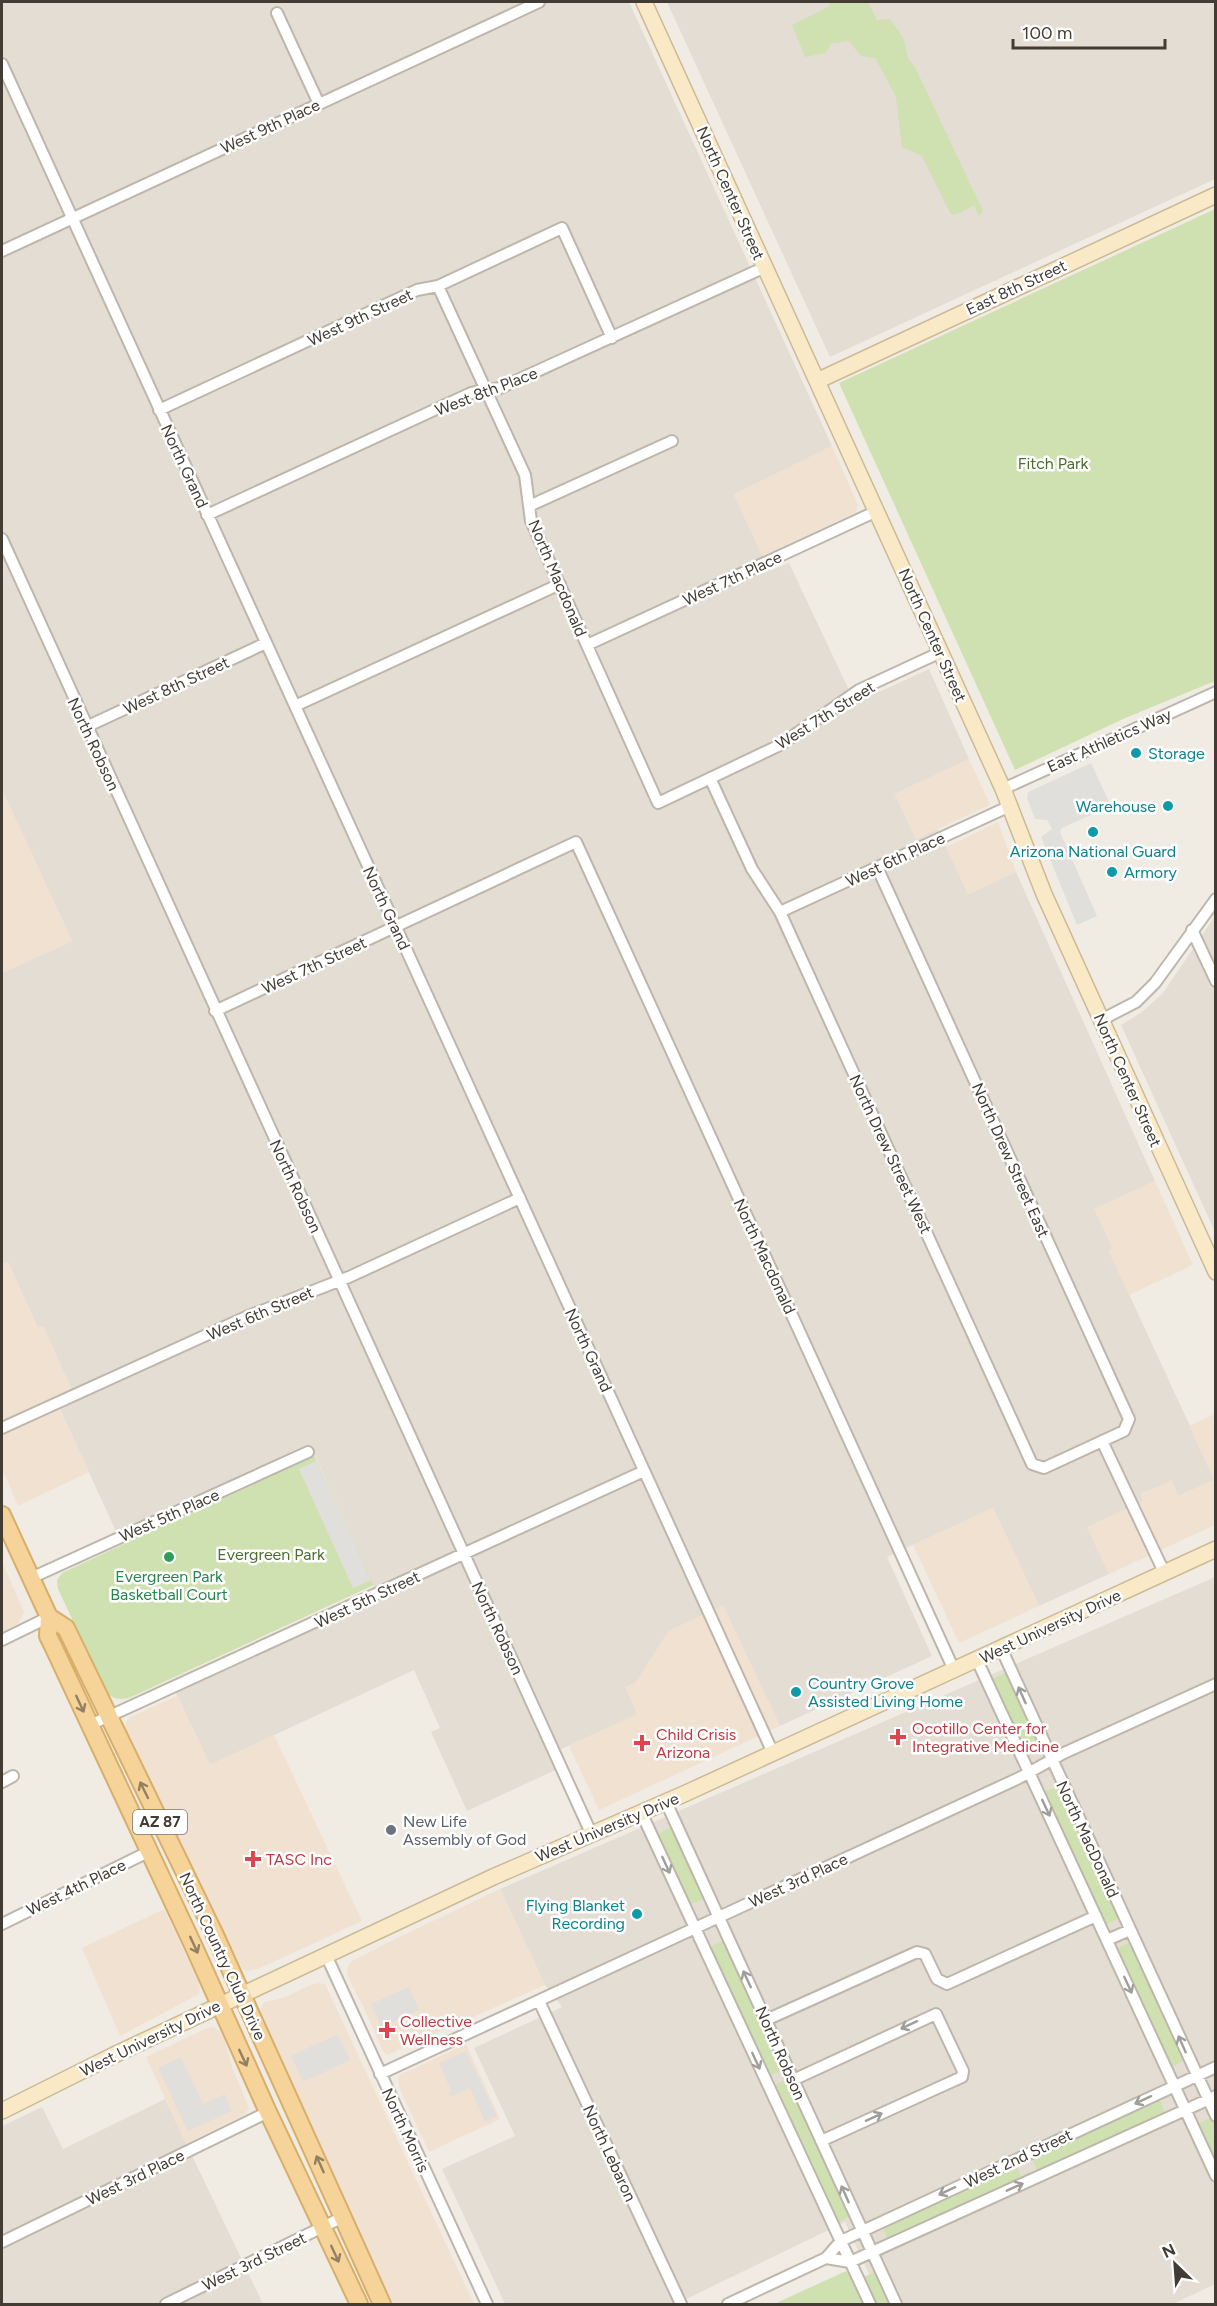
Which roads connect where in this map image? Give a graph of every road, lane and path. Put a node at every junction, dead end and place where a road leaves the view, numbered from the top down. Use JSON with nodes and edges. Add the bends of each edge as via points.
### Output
{"nodes":[{"id":1,"x":539,"y":2,"type":"edge"},
{"id":2,"x":644,"y":2,"type":"edge"},
{"id":3,"x":277,"y":13,"type":"dead end"},
{"id":4,"x":2,"y":64,"type":"edge"},
{"id":5,"x":319,"y":104,"type":"junction"},
{"id":6,"x":1215,"y":195,"type":"edge"},
{"id":7,"x":72,"y":218,"type":"junction"},
{"id":8,"x":2,"y":251,"type":"edge"},
{"id":9,"x":765,"y":267,"type":"junction"},
{"id":10,"x":438,"y":286,"type":"junction"},
{"id":11,"x":612,"y":338,"type":"junction"},
{"id":12,"x":817,"y":381,"type":"junction"},
{"id":13,"x":486,"y":390,"type":"junction"},
{"id":14,"x":159,"y":410,"type":"junction"},
{"id":15,"x":672,"y":441,"type":"dead end"},
{"id":16,"x":530,"y":506,"type":"junction"},
{"id":17,"x":877,"y":511,"type":"junction"},
{"id":18,"x":207,"y":515,"type":"junction"},
{"id":19,"x":2,"y":538,"type":"edge"},
{"id":20,"x":560,"y":584,"type":"junction"},
{"id":21,"x":266,"y":643,"type":"junction"},
{"id":22,"x":587,"y":645,"type":"junction"},
{"id":23,"x":941,"y":652,"type":"junction"},
{"id":24,"x":1215,"y":692,"type":"edge"},
{"id":25,"x":294,"y":706,"type":"junction"},
{"id":26,"x":86,"y":727,"type":"junction"},
{"id":27,"x":710,"y":778,"type":"junction"},
{"id":28,"x":1003,"y":789,"type":"junction"},
{"id":29,"x":658,"y":803,"type":"joint"},
{"id":30,"x":1010,"y":806,"type":"junction"},
{"id":31,"x":576,"y":842,"type":"joint"},
{"id":32,"x":877,"y":867,"type":"junction"},
{"id":33,"x":1215,"y":899,"type":"edge"},
{"id":34,"x":780,"y":912,"type":"junction"},
{"id":35,"x":395,"y":927,"type":"junction"},
{"id":36,"x":1192,"y":930,"type":"junction"},
{"id":37,"x":1215,"y":981,"type":"edge"},
{"id":38,"x":215,"y":1011,"type":"junction"},
{"id":39,"x":1101,"y":1020,"type":"junction"},
{"id":40,"x":520,"y":1198,"type":"junction"},
{"id":41,"x":1211,"y":1250,"type":"edge"},
{"id":42,"x":1215,"y":1272,"type":"edge"},
{"id":43,"x":339,"y":1281,"type":"junction"},
{"id":44,"x":2,"y":1428,"type":"edge"},
{"id":45,"x":1102,"y":1441,"type":"junction"},
{"id":46,"x":308,"y":1452,"type":"dead end"},
{"id":47,"x":644,"y":1471,"type":"junction"},
{"id":48,"x":2,"y":1515,"type":"edge"},
{"id":49,"x":1215,"y":1549,"type":"edge"},
{"id":50,"x":464,"y":1554,"type":"junction"},
{"id":51,"x":1164,"y":1572,"type":"junction"},
{"id":52,"x":31,"y":1578,"type":"junction"},
{"id":53,"x":49,"y":1617,"type":"junction"},
{"id":54,"x":2,"y":1640,"type":"edge"},
{"id":55,"x":1001,"y":1648,"type":"junction"},
{"id":56,"x":977,"y":1660,"type":"junction"},
{"id":57,"x":954,"y":1670,"type":"junction"},
{"id":58,"x":1215,"y":1684,"type":"edge"},
{"id":59,"x":108,"y":1717,"type":"junction"},
{"id":60,"x":90,"y":1725,"type":"junction"},
{"id":61,"x":773,"y":1753,"type":"junction"},
{"id":62,"x":1051,"y":1760,"type":"junction"},
{"id":63,"x":1030,"y":1772,"type":"junction"},
{"id":64,"x":12,"y":1776,"type":"dead end"},
{"id":65,"x":2,"y":1782,"type":"edge"},
{"id":66,"x":666,"y":1802,"type":"junction"},
{"id":67,"x":641,"y":1812,"type":"junction"},
{"id":68,"x":591,"y":1833,"type":"junction"},
{"id":69,"x":150,"y":1851,"type":"junction"},
{"id":70,"x":718,"y":1916,"type":"junction"},
{"id":71,"x":1096,"y":1916,"type":"junction"},
{"id":72,"x":2,"y":1924,"type":"edge"},
{"id":73,"x":695,"y":1927,"type":"junction"},
{"id":74,"x":1130,"y":1930,"type":"junction"},
{"id":75,"x":1107,"y":1940,"type":"junction"},
{"id":76,"x":326,"y":1955,"type":"junction"},
{"id":77,"x":242,"y":1995,"type":"junction"},
{"id":78,"x":539,"y":2001,"type":"junction"},
{"id":79,"x":220,"y":2005,"type":"junction"},
{"id":80,"x":766,"y":2020,"type":"junction"},
{"id":81,"x":1215,"y":2067,"type":"edge"},
{"id":82,"x":380,"y":2074,"type":"junction"},
{"id":83,"x":1196,"y":2075,"type":"junction"},
{"id":84,"x":793,"y":2080,"type":"junction"},
{"id":85,"x":1174,"y":2085,"type":"junction"},
{"id":86,"x":1212,"y":2098,"type":"edge"},
{"id":87,"x":2,"y":2110,"type":"edge"},
{"id":88,"x":1185,"y":2110,"type":"junction"},
{"id":89,"x":268,"y":2112,"type":"junction"},
{"id":90,"x":1215,"y":2116,"type":"edge"},
{"id":91,"x":821,"y":2141,"type":"junction"},
{"id":92,"x":1215,"y":2176,"type":"edge"},
{"id":93,"x":343,"y":2217,"type":"junction"},
{"id":94,"x":322,"y":2228,"type":"junction"},
{"id":95,"x":862,"y":2231,"type":"junction"},
{"id":96,"x":841,"y":2241,"type":"junction"},
{"id":97,"x":2,"y":2242,"type":"edge"},
{"id":98,"x":872,"y":2252,"type":"junction"},
{"id":99,"x":826,"y":2258,"type":"junction"},
{"id":100,"x":850,"y":2262,"type":"junction"},
{"id":101,"x":166,"y":2304,"type":"edge"},
{"id":102,"x":359,"y":2304,"type":"edge"},
{"id":103,"x":382,"y":2304,"type":"edge"},
{"id":104,"x":487,"y":2304,"type":"edge"},
{"id":105,"x":681,"y":2304,"type":"edge"},
{"id":106,"x":728,"y":2304,"type":"edge"},
{"id":107,"x":870,"y":2304,"type":"edge"},
{"id":108,"x":896,"y":2304,"type":"edge"}],
"edges":[{"from":1,"to":5,"type":"street","name":"West 9th Place"},
{"from":2,"to":9,"type":"street","name":"North Center Street"},
{"from":3,"to":5,"type":"street"},
{"from":4,"to":7,"type":"street","name":"North Grand"},
{"from":5,"to":7,"type":"street","name":"West 9th Place"},
{"from":6,"to":12,"type":"street","name":"East 8th Street"},
{"from":7,"to":8,"type":"street","name":"West 9th Place"},
{"from":7,"to":14,"type":"street","name":"North Grand"},
{"from":9,"to":11,"type":"street","name":"West 8th Place"},
{"from":9,"to":12,"type":"street","name":"North Center Street"},
{"from":10,"to":11,"type":"street","name":"West 9th Street","via":[[562,228]]},
{"from":10,"to":13,"type":"street","name":"North Macdonald"},
{"from":10,"to":14,"type":"street","name":"West 9th Street","via":[[417,290]]},
{"from":11,"to":13,"type":"street","name":"West 8th Place","via":[[501,388]]},
{"from":12,"to":17,"type":"street","name":"North Center Street"},
{"from":13,"to":16,"type":"street","name":"North Macdonald","via":[[525,475]]},
{"from":13,"to":18,"type":"street","name":"West 8th Place","via":[[471,393]]},
{"from":14,"to":18,"type":"street","name":"North Grand"},
{"from":15,"to":16,"type":"street"},
{"from":16,"to":20,"type":"street","name":"North Macdonald","via":[[531,521]]},
{"from":17,"to":22,"type":"street","name":"West 7th Place"},
{"from":17,"to":23,"type":"street","name":"North Center Street"},
{"from":18,"to":21,"type":"street","name":"North Grand"},
{"from":19,"to":26,"type":"street","name":"North Robson"},
{"from":20,"to":22,"type":"street","name":"North Macdonald"},
{"from":20,"to":25,"type":"street"},
{"from":21,"to":25,"type":"street","name":"North Grand"},
{"from":21,"to":26,"type":"street","name":"West 8th Street"},
{"from":22,"to":29,"type":"street","name":"North Macdonald"},
{"from":23,"to":27,"type":"street","name":"West 7th Street","via":[[859,690],[780,745]]},
{"from":23,"to":28,"type":"street","name":"North Center Street"},
{"from":24,"to":28,"type":"street","name":"East Athletics Way"},
{"from":25,"to":35,"type":"street","name":"North Grand"},
{"from":26,"to":38,"type":"street","name":"North Robson"},
{"from":27,"to":29,"type":"street","name":"West 7th Street"},
{"from":27,"to":34,"type":"street","name":"North Drew Street West","via":[[752,869]]},
{"from":28,"to":30,"type":"street","name":"North Center Street"},
{"from":30,"to":32,"type":"street","name":"West 6th Place"},
{"from":30,"to":39,"type":"street","name":"North Center Street","via":[[1044,894]]},
{"from":31,"to":35,"type":"street","name":"West 7th Street"},
{"from":31,"to":57,"type":"street","name":"North Macdonald"},
{"from":32,"to":34,"type":"street","name":"West 6th Place"},
{"from":32,"to":45,"type":"street","name":"North Drew Street East","via":[[1129,1419],[1124,1431]]},
{"from":33,"to":36,"type":"street"},
{"from":34,"to":45,"type":"street","name":"North Drew Street West","via":[[1032,1464],[1044,1468]]},
{"from":35,"to":38,"type":"street","name":"West 7th Street"},
{"from":35,"to":40,"type":"street","name":"North Grand"},
{"from":36,"to":37,"type":"street"},
{"from":36,"to":39,"type":"street","via":[[1136,1002]]},
{"from":38,"to":43,"type":"street","name":"North Robson"},
{"from":39,"to":41,"type":"street","name":"North Center Street"},
{"from":40,"to":43,"type":"street","name":"West 6th Street"},
{"from":40,"to":47,"type":"street","name":"North Grand"},
{"from":41,"to":42,"type":"street","name":"North Center Street"},
{"from":43,"to":44,"type":"street","name":"West 6th Street","via":[[246,1317]]},
{"from":43,"to":50,"type":"street","name":"North Robson"},
{"from":45,"to":51,"type":"street"},
{"from":46,"to":52,"type":"street","name":"West 5th Place"},
{"from":47,"to":50,"type":"street","name":"West 5th Street"},
{"from":47,"to":61,"type":"street","name":"North Grand"},
{"from":48,"to":52,"type":"main road","name":"North Country Club Drive","number":"AZ 87"},
{"from":49,"to":51,"type":"street","name":"West University Drive"},
{"from":50,"to":59,"type":"street","name":"West 5th Street"},
{"from":50,"to":68,"type":"street","name":"North Robson"},
{"from":51,"to":55,"type":"street","name":"West University Drive"},
{"from":52,"to":53,"type":"main road","name":"North Country Club Drive","number":"AZ 87"},
{"from":53,"to":54,"type":"street"},
{"from":53,"to":59,"type":"main road","name":"North Country Club Drive","number":"AZ 87","via":[[66,1628]]},
{"from":53,"to":60,"type":"main road","name":"North Country Club Drive","number":"AZ 87","one_way":true,"via":[[48,1636]]},
{"from":55,"to":56,"type":"street","name":"West University Drive"},
{"from":62,"to":55,"type":"street","name":"North MacDonald","one_way":true},
{"from":56,"to":57,"type":"street","name":"West University Drive"},
{"from":56,"to":63,"type":"street","name":"North MacDonald"},
{"from":57,"to":61,"type":"street","name":"West University Drive"},
{"from":58,"to":62,"type":"street","name":"West 3rd Place"},
{"from":59,"to":60,"type":"street","name":"West 5th Street"},
{"from":77,"to":59,"type":"main road","name":"North Country Club Drive","number":"AZ 87","one_way":true},
{"from":60,"to":69,"type":"main road","name":"North Country Club Drive","number":"AZ 87"},
{"from":61,"to":66,"type":"street","name":"West University Drive"},
{"from":62,"to":63,"type":"street","name":"West 3rd Place"},
{"from":62,"to":74,"type":"street","name":"North MacDonald"},
{"from":63,"to":70,"type":"street","name":"West 3rd Place"},
{"from":63,"to":71,"type":"street","name":"North MacDonald","one_way":true},
{"from":64,"to":65,"type":"street"},
{"from":66,"to":67,"type":"street","name":"West University Drive"},
{"from":66,"to":70,"type":"street","name":"North Robson"},
{"from":67,"to":68,"type":"street","name":"West University Drive"},
{"from":67,"to":73,"type":"street","name":"North Robson","one_way":true},
{"from":68,"to":76,"type":"street","name":"West University Drive"},
{"from":69,"to":72,"type":"street","name":"West 4th Place"},
{"from":69,"to":79,"type":"main road","name":"North Country Club Drive","number":"AZ 87","one_way":true},
{"from":70,"to":73,"type":"street","name":"West 3rd Place"},
{"from":80,"to":70,"type":"street","name":"North Robson","one_way":true},
{"from":71,"to":75,"type":"street","name":"North MacDonald"},
{"from":71,"to":80,"type":"street","via":[[947,1984],[937,1979],[925,1954],[917,1952]]},
{"from":73,"to":78,"type":"street","name":"West 3rd Place"},
{"from":73,"to":96,"type":"street","name":"North Robson","one_way":true},
{"from":74,"to":75,"type":"street"},
{"from":83,"to":74,"type":"street","name":"North MacDonald","one_way":true},
{"from":75,"to":85,"type":"street","name":"North MacDonald","one_way":true},
{"from":76,"to":77,"type":"street","name":"West University Drive"},
{"from":76,"to":82,"type":"street","name":"North Morris"},
{"from":77,"to":79,"type":"street","name":"West University Drive"},
{"from":93,"to":77,"type":"main road","name":"North Country Club Drive","number":"AZ 87","one_way":true},
{"from":78,"to":82,"type":"street","name":"West 3rd Place"},
{"from":78,"to":105,"type":"street","name":"North Lebaron"},
{"from":79,"to":87,"type":"street","name":"West University Drive"},
{"from":79,"to":89,"type":"main road","name":"North Country Club Drive","number":"AZ 87","one_way":true},
{"from":80,"to":84,"type":"street","name":"North Robson"},
{"from":81,"to":83,"type":"street","name":"West 2nd Street"},
{"from":82,"to":104,"type":"street","name":"North Morris"},
{"from":83,"to":85,"type":"street","name":"West 2nd Street"},
{"from":83,"to":86,"type":"street","name":"North MacDonald"},
{"from":84,"to":91,"type":"street","name":"North Robson"},
{"from":91,"to":84,"type":"street","one_way":true,"via":[[962,2077],[963,2071],[936,2014]]},
{"from":85,"to":88,"type":"street","name":"North MacDonald"},
{"from":85,"to":95,"type":"street","name":"West 2nd Street","one_way":true},
{"from":86,"to":88,"type":"street","name":"West 2nd Street"},
{"from":86,"to":90,"type":"street","name":"North MacDonald"},
{"from":88,"to":92,"type":"street","name":"North MacDonald"},
{"from":98,"to":88,"type":"street","name":"West 2nd Street","one_way":true},
{"from":89,"to":94,"type":"main road","name":"North Country Club Drive","number":"AZ 87"},
{"from":89,"to":97,"type":"street","name":"West 3rd Place"},
{"from":95,"to":91,"type":"street","name":"North Robson","one_way":true},
{"from":93,"to":94,"type":"street","name":"West 3rd Street"},
{"from":93,"to":103,"type":"main road","name":"North Country Club Drive","number":"AZ 87"},
{"from":94,"to":101,"type":"street","name":"West 3rd Street"},
{"from":94,"to":102,"type":"main road","name":"North Country Club Drive","number":"AZ 87","one_way":true},
{"from":95,"to":96,"type":"street","name":"West 2nd Street"},
{"from":95,"to":98,"type":"street","name":"North Robson"},
{"from":96,"to":99,"type":"street","name":"West 2nd Street"},
{"from":96,"to":100,"type":"street","name":"North Robson"},
{"from":98,"to":100,"type":"street","name":"West 2nd Street"},
{"from":98,"to":108,"type":"street","name":"North Robson"},
{"from":99,"to":100,"type":"street"},
{"from":99,"to":106,"type":"street","name":"West 2nd Street"},
{"from":100,"to":107,"type":"street","name":"North Robson"}]}
